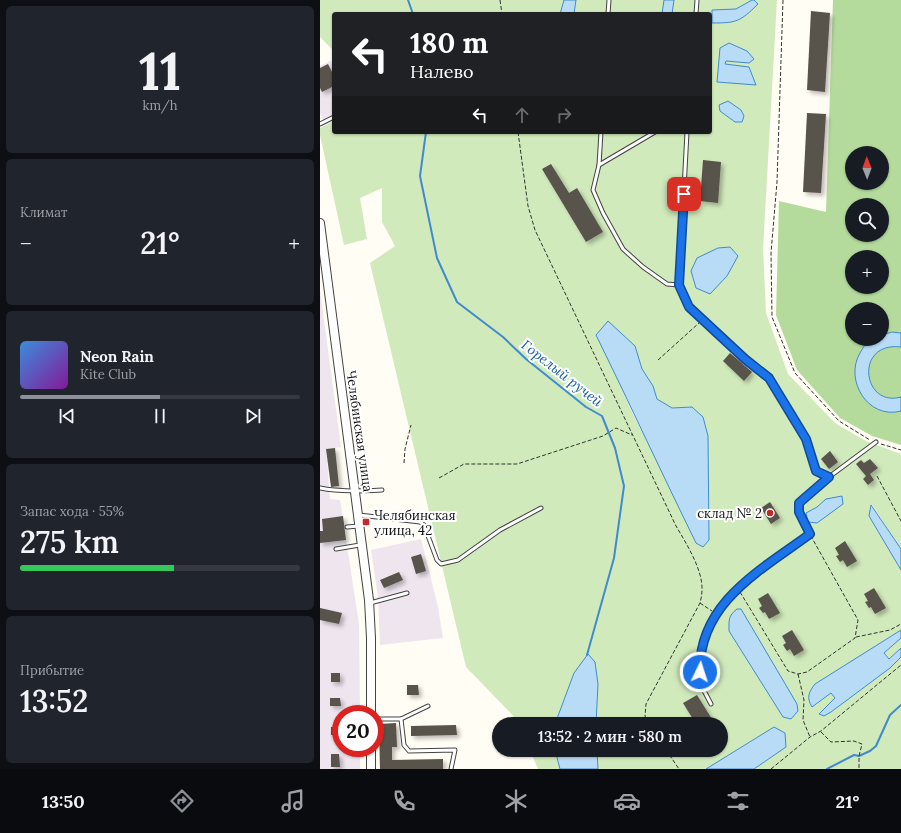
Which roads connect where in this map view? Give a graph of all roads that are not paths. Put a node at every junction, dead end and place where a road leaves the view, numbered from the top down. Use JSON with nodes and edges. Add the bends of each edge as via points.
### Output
{"nodes":[{"id":1,"x":609,"y":0,"type":"edge"},
{"id":2,"x":698,"y":0,"type":"edge"},
{"id":3,"x":608,"y":12,"type":"edge"},
{"id":4,"x":696,"y":12,"type":"edge"},
{"id":5,"x":332,"y":118,"type":"edge"},
{"id":6,"x":320,"y":124,"type":"edge"},
{"id":7,"x":601,"y":134,"type":"edge"},
{"id":8,"x":652,"y":134,"type":"edge"},
{"id":9,"x":687,"y":134,"type":"edge"},
{"id":10,"x":599,"y":164,"type":"junction"},
{"id":11,"x":320,"y":223,"type":"edge"},
{"id":12,"x":679,"y":285,"type":"junction"},
{"id":13,"x":876,"y":442,"type":"road end"},
{"id":14,"x":829,"y":477,"type":"junction"},
{"id":15,"x":320,"y":488,"type":"edge"},
{"id":16,"x":382,"y":490,"type":"dead end"},
{"id":17,"x":356,"y":491,"type":"junction"},
{"id":18,"x":540,"y":508,"type":"dead end"},
{"id":19,"x":359,"y":515,"type":"junction"},
{"id":20,"x":360,"y":526,"type":"junction"},
{"id":21,"x":347,"y":527,"type":"dead end"},
{"id":22,"x":363,"y":545,"type":"junction"},
{"id":23,"x":336,"y":549,"type":"dead end"},
{"id":24,"x":407,"y":593,"type":"dead end"},
{"id":25,"x":370,"y":603,"type":"junction"},
{"id":26,"x":711,"y":704,"type":"dead end"},
{"id":27,"x":371,"y":705,"type":"edge"},
{"id":28,"x":428,"y":706,"type":"dead end"},
{"id":29,"x":384,"y":719,"type":"edge"},
{"id":30,"x":401,"y":719,"type":"junction"},
{"id":31,"x":371,"y":757,"type":"edge"},
{"id":32,"x":371,"y":769,"type":"edge"},
{"id":33,"x":451,"y":769,"type":"edge"}],
"edges":[{"from":1,"to":3,"type":"lane"},
{"from":2,"to":4,"type":"lane"},
{"from":5,"to":6,"type":"lane"},
{"from":7,"to":10,"type":"lane"},
{"from":8,"to":10,"type":"lane"},
{"from":9,"to":12,"type":"lane"},
{"from":10,"to":12,"type":"lane","via":[[593,190],[623,249],[643,268],[667,284]]},
{"from":11,"to":17,"type":"street","name":"Челябинская улица"},
{"from":12,"to":14,"type":"lane","via":[[689,307],[769,378],[806,439],[816,471]]},
{"from":13,"to":14,"type":"lane"},
{"from":14,"to":26,"type":"lane","via":[[799,503],[799,512],[810,534],[737,588],[716,613],[709,627],[700,659],[701,685]]},
{"from":15,"to":17,"type":"lane"},
{"from":16,"to":17,"type":"lane"},
{"from":17,"to":19,"type":"street","name":"Челябинская улица"},
{"from":18,"to":19,"type":"lane","via":[[500,530],[458,560],[441,564],[437,560],[424,525],[420,522]]},
{"from":19,"to":20,"type":"street","name":"Челябинская улица"},
{"from":20,"to":21,"type":"lane"},
{"from":20,"to":22,"type":"street","name":"Челябинская улица"},
{"from":22,"to":23,"type":"lane"},
{"from":22,"to":25,"type":"street","name":"Челябинская улица"},
{"from":24,"to":25,"type":"lane"},
{"from":25,"to":27,"type":"street","name":"Челябинская улица"},
{"from":28,"to":30,"type":"lane"},
{"from":29,"to":30,"type":"lane"},
{"from":30,"to":33,"type":"lane","via":[[404,745],[409,752],[455,750]]},
{"from":31,"to":32,"type":"street"}]}
